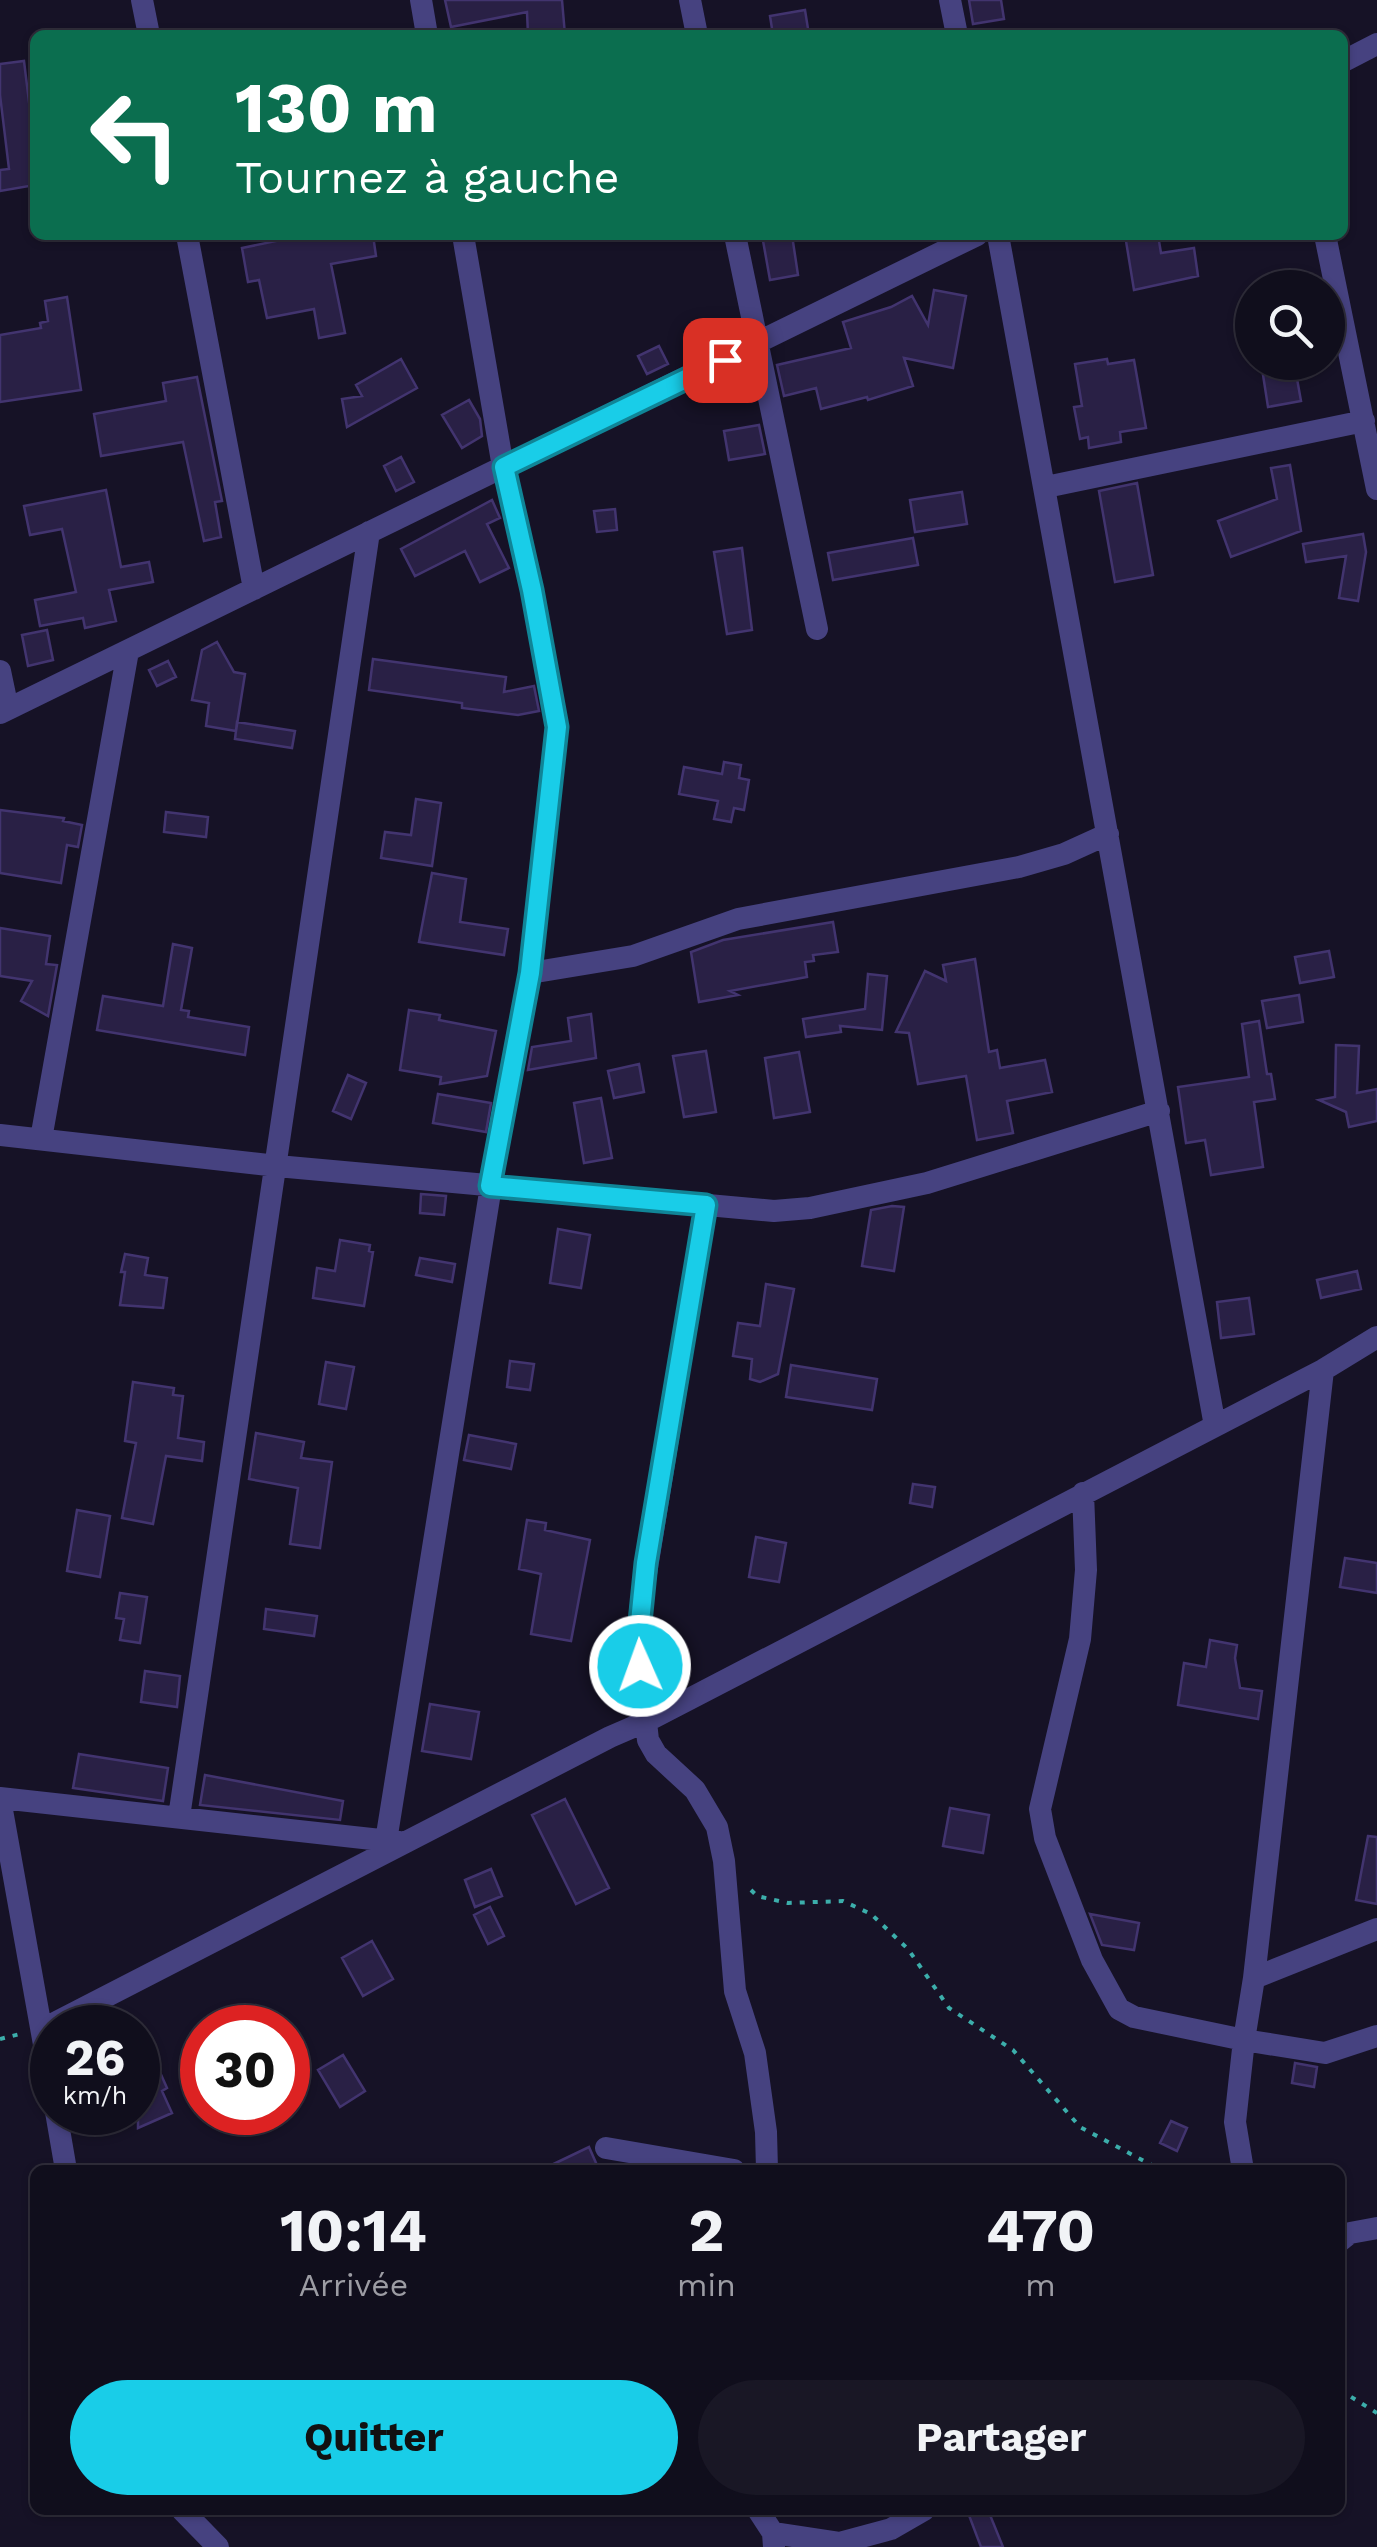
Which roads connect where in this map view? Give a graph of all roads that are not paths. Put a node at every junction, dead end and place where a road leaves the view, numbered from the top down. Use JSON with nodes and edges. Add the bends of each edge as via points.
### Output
{"nodes":[{"id":1,"x":142,"y":0,"type":"edge"},
{"id":2,"x":421,"y":0,"type":"edge"},
{"id":3,"x":690,"y":0,"type":"edge"},
{"id":4,"x":950,"y":0,"type":"edge"},
{"id":5,"x":148,"y":30,"type":"edge"},
{"id":6,"x":426,"y":30,"type":"edge"},
{"id":7,"x":695,"y":30,"type":"edge"},
{"id":8,"x":957,"y":30,"type":"edge"},
{"id":9,"x":1377,"y":44,"type":"edge"},
{"id":10,"x":1348,"y":59,"type":"edge"},
{"id":11,"x":188,"y":240,"type":"edge"},
{"id":12,"x":463,"y":240,"type":"edge"},
{"id":13,"x":737,"y":240,"type":"edge"},
{"id":14,"x":967,"y":240,"type":"edge"},
{"id":15,"x":999,"y":240,"type":"edge"},
{"id":16,"x":1326,"y":240,"type":"edge"},
{"id":17,"x":757,"y":345,"type":"junction"},
{"id":18,"x":1364,"y":421,"type":"junction"},
{"id":19,"x":504,"y":467,"type":"junction"},
{"id":20,"x":1046,"y":487,"type":"junction"},
{"id":21,"x":1377,"y":488,"type":"edge"},
{"id":22,"x":369,"y":532,"type":"junction"},
{"id":23,"x":254,"y":589,"type":"junction"},
{"id":24,"x":817,"y":629,"type":"dead end"},
{"id":25,"x":128,"y":651,"type":"junction"},
{"id":26,"x":0,"y":671,"type":"edge"},
{"id":27,"x":4,"y":711,"type":"edge"},
{"id":28,"x":1108,"y":834,"type":"junction"},
{"id":29,"x":530,"y":973,"type":"junction"},
{"id":30,"x":1159,"y":1111,"type":"junction"},
{"id":31,"x":0,"y":1135,"type":"edge"},
{"id":32,"x":40,"y":1140,"type":"junction"},
{"id":33,"x":277,"y":1166,"type":"junction"},
{"id":34,"x":490,"y":1186,"type":"junction"},
{"id":35,"x":706,"y":1205,"type":"junction"},
{"id":36,"x":1377,"y":1336,"type":"edge"},
{"id":37,"x":1324,"y":1370,"type":"junction"},
{"id":38,"x":1216,"y":1426,"type":"junction"},
{"id":39,"x":1083,"y":1494,"type":"junction"},
{"id":40,"x":647,"y":1721,"type":"junction"},
{"id":41,"x":0,"y":1799,"type":"edge"},
{"id":42,"x":179,"y":1817,"type":"junction"},
{"id":43,"x":395,"y":1842,"type":"junction"},
{"id":44,"x":1377,"y":1929,"type":"edge"},
{"id":45,"x":1254,"y":1978,"type":"junction"},
{"id":46,"x":38,"y":2005,"type":"edge"},
{"id":47,"x":87,"y":2005,"type":"edge"},
{"id":48,"x":1377,"y":2036,"type":"edge"},
{"id":49,"x":1244,"y":2040,"type":"junction"},
{"id":50,"x":60,"y":2135,"type":"edge"},
{"id":51,"x":606,"y":2148,"type":"dead end"},
{"id":52,"x":65,"y":2165,"type":"edge"},
{"id":53,"x":705,"y":2165,"type":"edge"},
{"id":54,"x":767,"y":2165,"type":"edge"},
{"id":55,"x":1242,"y":2165,"type":"edge"},
{"id":56,"x":1377,"y":2228,"type":"edge"},
{"id":57,"x":1345,"y":2237,"type":"edge"},
{"id":58,"x":187,"y":2515,"type":"edge"},
{"id":59,"x":760,"y":2515,"type":"edge"},
{"id":60,"x":915,"y":2515,"type":"edge"},
{"id":61,"x":773,"y":2540,"type":"edge"},
{"id":62,"x":218,"y":2547,"type":"edge"}],
"edges":[{"from":1,"to":5,"type":"street"},
{"from":2,"to":6,"type":"street"},
{"from":3,"to":7,"type":"street"},
{"from":4,"to":8,"type":"street"},
{"from":9,"to":10,"type":"street"},
{"from":11,"to":23,"type":"street"},
{"from":12,"to":19,"type":"street"},
{"from":13,"to":17,"type":"street"},
{"from":14,"to":17,"type":"street"},
{"from":15,"to":20,"type":"street"},
{"from":16,"to":18,"type":"street"},
{"from":17,"to":19,"type":"street"},
{"from":17,"to":24,"type":"street"},
{"from":18,"to":20,"type":"street"},
{"from":18,"to":21,"type":"street"},
{"from":19,"to":22,"type":"street"},
{"from":19,"to":29,"type":"street","via":[[557,727]]},
{"from":20,"to":28,"type":"street"},
{"from":22,"to":23,"type":"street"},
{"from":22,"to":33,"type":"street"},
{"from":23,"to":25,"type":"street"},
{"from":25,"to":27,"type":"street"},
{"from":25,"to":32,"type":"street"},
{"from":26,"to":27,"type":"street"},
{"from":28,"to":29,"type":"street","via":[[1019,867],[738,918],[633,956]]},
{"from":28,"to":30,"type":"street"},
{"from":29,"to":34,"type":"street"},
{"from":30,"to":35,"type":"street","via":[[858,1198],[774,1212]]},
{"from":30,"to":38,"type":"street"},
{"from":31,"to":32,"type":"street"},
{"from":32,"to":33,"type":"street"},
{"from":33,"to":34,"type":"street"},
{"from":33,"to":42,"type":"street"},
{"from":34,"to":35,"type":"street"},
{"from":34,"to":43,"type":"street"},
{"from":35,"to":40,"type":"street","via":[[640,1610]]},
{"from":36,"to":37,"type":"street"},
{"from":37,"to":38,"type":"street"},
{"from":37,"to":45,"type":"street"},
{"from":38,"to":39,"type":"street"},
{"from":39,"to":40,"type":"street"},
{"from":39,"to":49,"type":"street","via":[[1080,1639],[1040,1808],[1045,1838],[1092,1960],[1119,2009]]},
{"from":40,"to":43,"type":"street"},
{"from":40,"to":54,"type":"street","via":[[656,1754],[695,1790],[717,1827],[735,1992],[755,2053]]},
{"from":41,"to":42,"type":"street"},
{"from":41,"to":46,"type":"street"},
{"from":42,"to":43,"type":"street"},
{"from":43,"to":47,"type":"street"},
{"from":44,"to":45,"type":"street"},
{"from":45,"to":49,"type":"street"},
{"from":48,"to":49,"type":"street","via":[[1325,2053]]},
{"from":49,"to":55,"type":"street","via":[[1235,2122]]},
{"from":50,"to":52,"type":"street"},
{"from":51,"to":53,"type":"street"},
{"from":56,"to":57,"type":"street"},
{"from":58,"to":62,"type":"street"},
{"from":59,"to":61,"type":"street"},
{"from":60,"to":61,"type":"street","via":[[840,2543]]}]}
